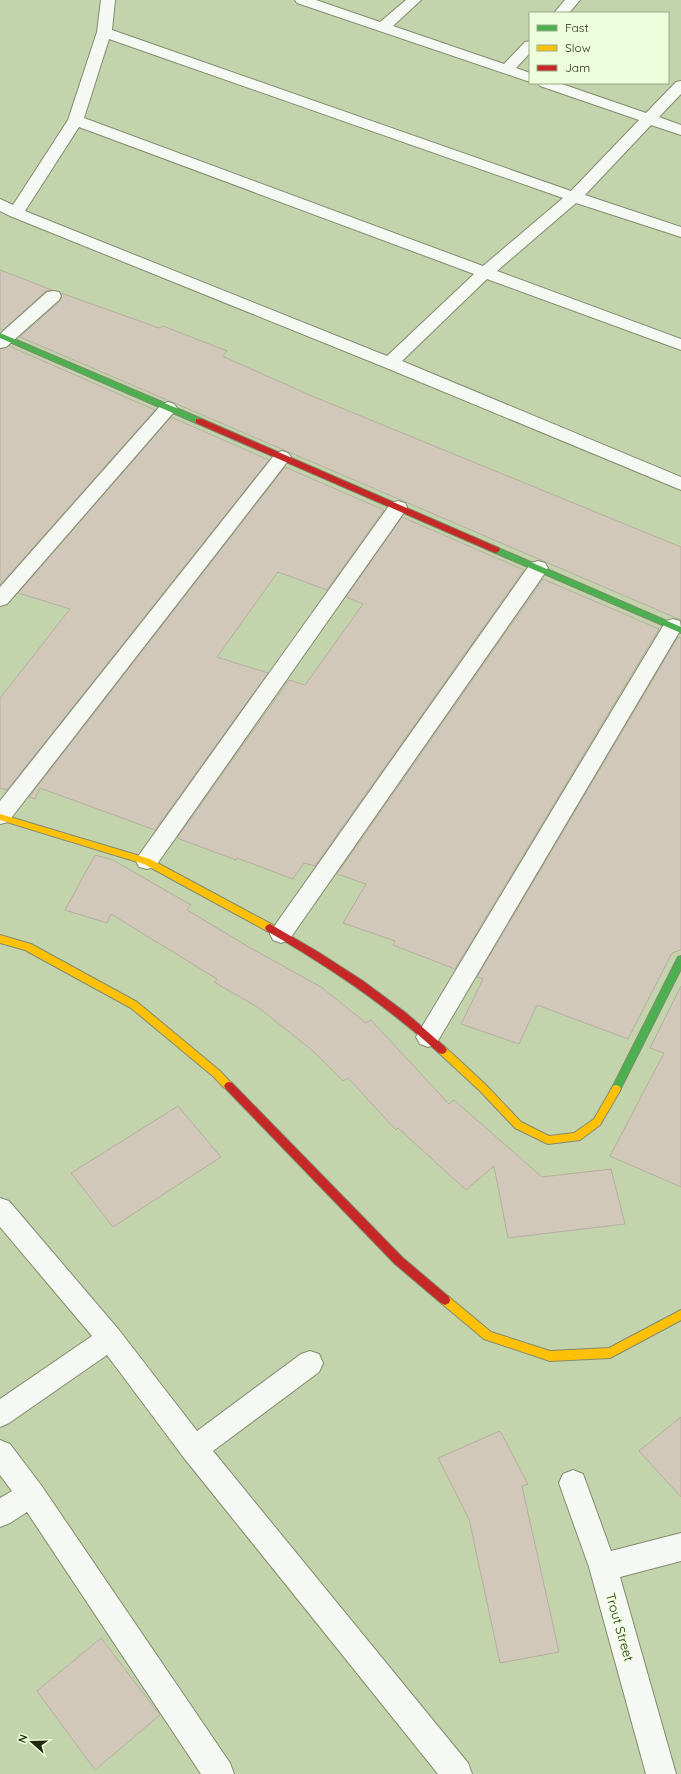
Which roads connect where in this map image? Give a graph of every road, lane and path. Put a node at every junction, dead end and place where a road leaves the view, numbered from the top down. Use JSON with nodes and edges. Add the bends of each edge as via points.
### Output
{"nodes":[{"id":1,"x":108,"y":0,"type":"edge"},
{"id":2,"x":302,"y":0,"type":"edge"},
{"id":3,"x":414,"y":0,"type":"edge"},
{"id":4,"x":573,"y":0,"type":"edge"},
{"id":5,"x":562,"y":12,"type":"edge"},
{"id":6,"x":382,"y":28,"type":"junction"},
{"id":7,"x":104,"y":32,"type":"junction"},
{"id":8,"x":529,"y":46,"type":"edge"},
{"id":9,"x":506,"y":70,"type":"junction"},
{"id":10,"x":529,"y":78,"type":"edge"},
{"id":11,"x":547,"y":84,"type":"edge"},
{"id":12,"x":681,"y":85,"type":"edge"},
{"id":13,"x":76,"y":120,"type":"junction"},
{"id":14,"x":649,"y":120,"type":"junction"},
{"id":15,"x":681,"y":130,"type":"edge"},
{"id":16,"x":574,"y":198,"type":"junction"},
{"id":17,"x":0,"y":204,"type":"edge"},
{"id":18,"x":16,"y":213,"type":"junction"},
{"id":19,"x":681,"y":232,"type":"edge"},
{"id":20,"x":485,"y":272,"type":"junction"},
{"id":21,"x":53,"y":296,"type":"dead end"},
{"id":22,"x":2,"y":339,"type":"edge"},
{"id":23,"x":681,"y":345,"type":"edge"},
{"id":24,"x":390,"y":362,"type":"junction"},
{"id":25,"x":168,"y":408,"type":"junction"},
{"id":26,"x":282,"y":457,"type":"junction"},
{"id":27,"x":681,"y":484,"type":"edge"},
{"id":28,"x":398,"y":507,"type":"junction"},
{"id":29,"x":538,"y":568,"type":"junction"},
{"id":30,"x":0,"y":599,"type":"edge"},
{"id":31,"x":677,"y":628,"type":"edge"},
{"id":32,"x":0,"y":816,"type":"edge"},
{"id":33,"x":147,"y":861,"type":"junction"},
{"id":34,"x":281,"y":934,"type":"junction"},
{"id":35,"x":0,"y":939,"type":"edge"},
{"id":36,"x":681,"y":960,"type":"edge"},
{"id":37,"x":428,"y":1037,"type":"junction"},
{"id":38,"x":0,"y":1209,"type":"edge"},
{"id":39,"x":681,"y":1315,"type":"edge"},
{"id":40,"x":110,"y":1338,"type":"junction"},
{"id":41,"x":310,"y":1363,"type":"dead end"},
{"id":42,"x":0,"y":1414,"type":"edge"},
{"id":43,"x":194,"y":1449,"type":"junction"},
{"id":44,"x":0,"y":1453,"type":"edge"},
{"id":45,"x":573,"y":1483,"type":"dead end"},
{"id":46,"x":30,"y":1494,"type":"junction"},
{"id":47,"x":0,"y":1514,"type":"edge"},
{"id":48,"x":681,"y":1547,"type":"edge"},
{"id":49,"x":603,"y":1567,"type":"junction"},
{"id":50,"x":219,"y":1774,"type":"edge"},
{"id":51,"x":457,"y":1774,"type":"edge"},
{"id":52,"x":661,"y":1774,"type":"edge"}],
"edges":[{"from":1,"to":7,"type":"street"},
{"from":2,"to":6,"type":"street"},
{"from":3,"to":6,"type":"street"},
{"from":4,"to":5,"type":"street"},
{"from":6,"to":9,"type":"street"},
{"from":7,"to":13,"type":"street"},
{"from":7,"to":16,"type":"street"},
{"from":8,"to":9,"type":"street"},
{"from":9,"to":10,"type":"street"},
{"from":11,"to":14,"type":"street"},
{"from":12,"to":14,"type":"street"},
{"from":13,"to":18,"type":"street"},
{"from":13,"to":20,"type":"street"},
{"from":14,"to":15,"type":"street"},
{"from":14,"to":16,"type":"street"},
{"from":16,"to":19,"type":"street"},
{"from":16,"to":20,"type":"street"},
{"from":17,"to":18,"type":"street"},
{"from":18,"to":24,"type":"street"},
{"from":20,"to":23,"type":"street"},
{"from":20,"to":24,"type":"street"},
{"from":21,"to":22,"type":"street"},
{"from":22,"to":25,"type":"street"},
{"from":24,"to":27,"type":"street"},
{"from":25,"to":26,"type":"street"},
{"from":25,"to":30,"type":"street"},
{"from":26,"to":28,"type":"street"},
{"from":26,"to":32,"type":"street"},
{"from":28,"to":29,"type":"street"},
{"from":28,"to":33,"type":"street"},
{"from":29,"to":31,"type":"street"},
{"from":29,"to":34,"type":"street"},
{"from":31,"to":37,"type":"street"},
{"from":32,"to":33,"type":"street"},
{"from":33,"to":34,"type":"street"},
{"from":34,"to":37,"type":"street","via":[[368,991]]},
{"from":35,"to":39,"type":"street","via":[[28,947],[134,1005],[217,1074],[399,1261],[488,1336],[550,1356],[610,1353]]},
{"from":36,"to":37,"type":"street","via":[[620,1082],[597,1122],[576,1137],[548,1140],[518,1125]]},
{"from":38,"to":40,"type":"street"},
{"from":40,"to":42,"type":"street"},
{"from":40,"to":43,"type":"street"},
{"from":41,"to":43,"type":"street"},
{"from":43,"to":51,"type":"street"},
{"from":44,"to":46,"type":"street"},
{"from":45,"to":49,"type":"street","name":"Trout Street"},
{"from":46,"to":47,"type":"street"},
{"from":46,"to":50,"type":"street"},
{"from":48,"to":49,"type":"street"},
{"from":49,"to":52,"type":"street","name":"Trout Street"}]}
